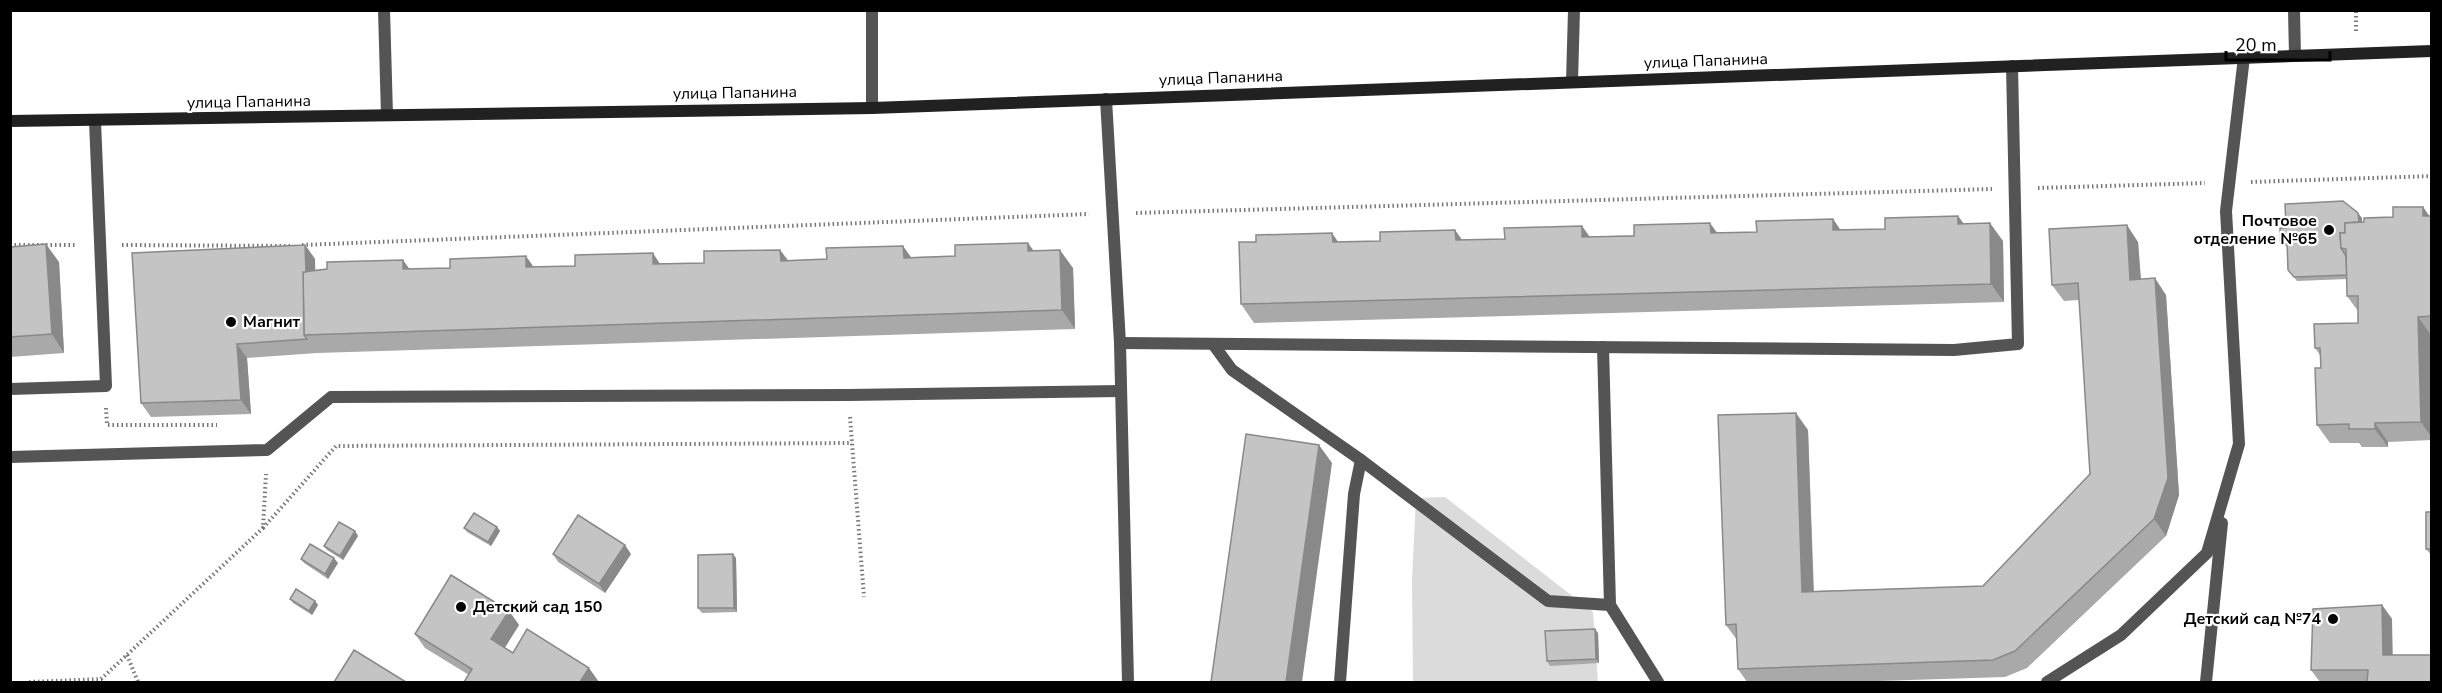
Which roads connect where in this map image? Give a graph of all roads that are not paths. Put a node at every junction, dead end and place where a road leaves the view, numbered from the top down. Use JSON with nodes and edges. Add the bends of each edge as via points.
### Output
{"nodes":[{"id":1,"x":384,"y":10,"type":"edge"},
{"id":2,"x":872,"y":10,"type":"edge"},
{"id":3,"x":1574,"y":10,"type":"edge"},
{"id":4,"x":2294,"y":10,"type":"edge"},
{"id":5,"x":2432,"y":51,"type":"edge"},
{"id":6,"x":2295,"y":56,"type":"junction"},
{"id":7,"x":2244,"y":57,"type":"junction"},
{"id":8,"x":2012,"y":66,"type":"junction"},
{"id":9,"x":1572,"y":82,"type":"junction"},
{"id":10,"x":1106,"y":99,"type":"junction"},
{"id":11,"x":873,"y":108,"type":"junction"},
{"id":12,"x":387,"y":115,"type":"junction"},
{"id":13,"x":10,"y":121,"type":"edge"},
{"id":14,"x":95,"y":121,"type":"junction"},
{"id":15,"x":1120,"y":343,"type":"junction"},
{"id":16,"x":1213,"y":344,"type":"junction"},
{"id":17,"x":1603,"y":347,"type":"junction"},
{"id":18,"x":10,"y":389,"type":"edge"},
{"id":19,"x":1121,"y":390,"type":"junction"},
{"id":20,"x":10,"y":457,"type":"edge"},
{"id":21,"x":1361,"y":460,"type":"junction"},
{"id":22,"x":2225,"y":492,"type":"junction"},
{"id":23,"x":1610,"y":605,"type":"junction"},
{"id":24,"x":1128,"y":682,"type":"edge"},
{"id":25,"x":1340,"y":682,"type":"edge"},
{"id":26,"x":1658,"y":682,"type":"edge"},
{"id":27,"x":2048,"y":682,"type":"edge"},
{"id":28,"x":2206,"y":682,"type":"edge"}],
"edges":[{"from":1,"to":12,"type":"street"},
{"from":2,"to":11,"type":"street"},
{"from":3,"to":9,"type":"street"},
{"from":4,"to":6,"type":"street"},
{"from":5,"to":6,"type":"street","name":"улица Папанина"},
{"from":6,"to":7,"type":"street","name":"улица Папанина"},
{"from":7,"to":8,"type":"street","name":"улица Папанина"},
{"from":7,"to":22,"type":"street","via":[[2226,212],[2239,444]]},
{"from":8,"to":9,"type":"street","name":"улица Папанина"},
{"from":8,"to":17,"type":"street","via":[[2018,344],[1954,351]]},
{"from":9,"to":10,"type":"street","name":"улица Папанина"},
{"from":10,"to":11,"type":"street","name":"улица Папанина"},
{"from":10,"to":15,"type":"street"},
{"from":11,"to":12,"type":"street","name":"улица Папанина"},
{"from":12,"to":14,"type":"street","name":"улица Папанина"},
{"from":13,"to":14,"type":"street","name":"улица Папанина"},
{"from":14,"to":18,"type":"street","via":[[106,386]]},
{"from":15,"to":16,"type":"street"},
{"from":15,"to":19,"type":"street"},
{"from":16,"to":17,"type":"street"},
{"from":16,"to":21,"type":"street","via":[[1232,370]]},
{"from":17,"to":23,"type":"street"},
{"from":19,"to":20,"type":"street","via":[[331,397],[267,450]]},
{"from":19,"to":24,"type":"street"},
{"from":21,"to":23,"type":"street","via":[[1548,601]]},
{"from":21,"to":25,"type":"street","via":[[1354,494]]},
{"from":22,"to":27,"type":"street","via":[[2207,554],[2121,635]]},
{"from":22,"to":28,"type":"street"},
{"from":23,"to":26,"type":"street"}]}
